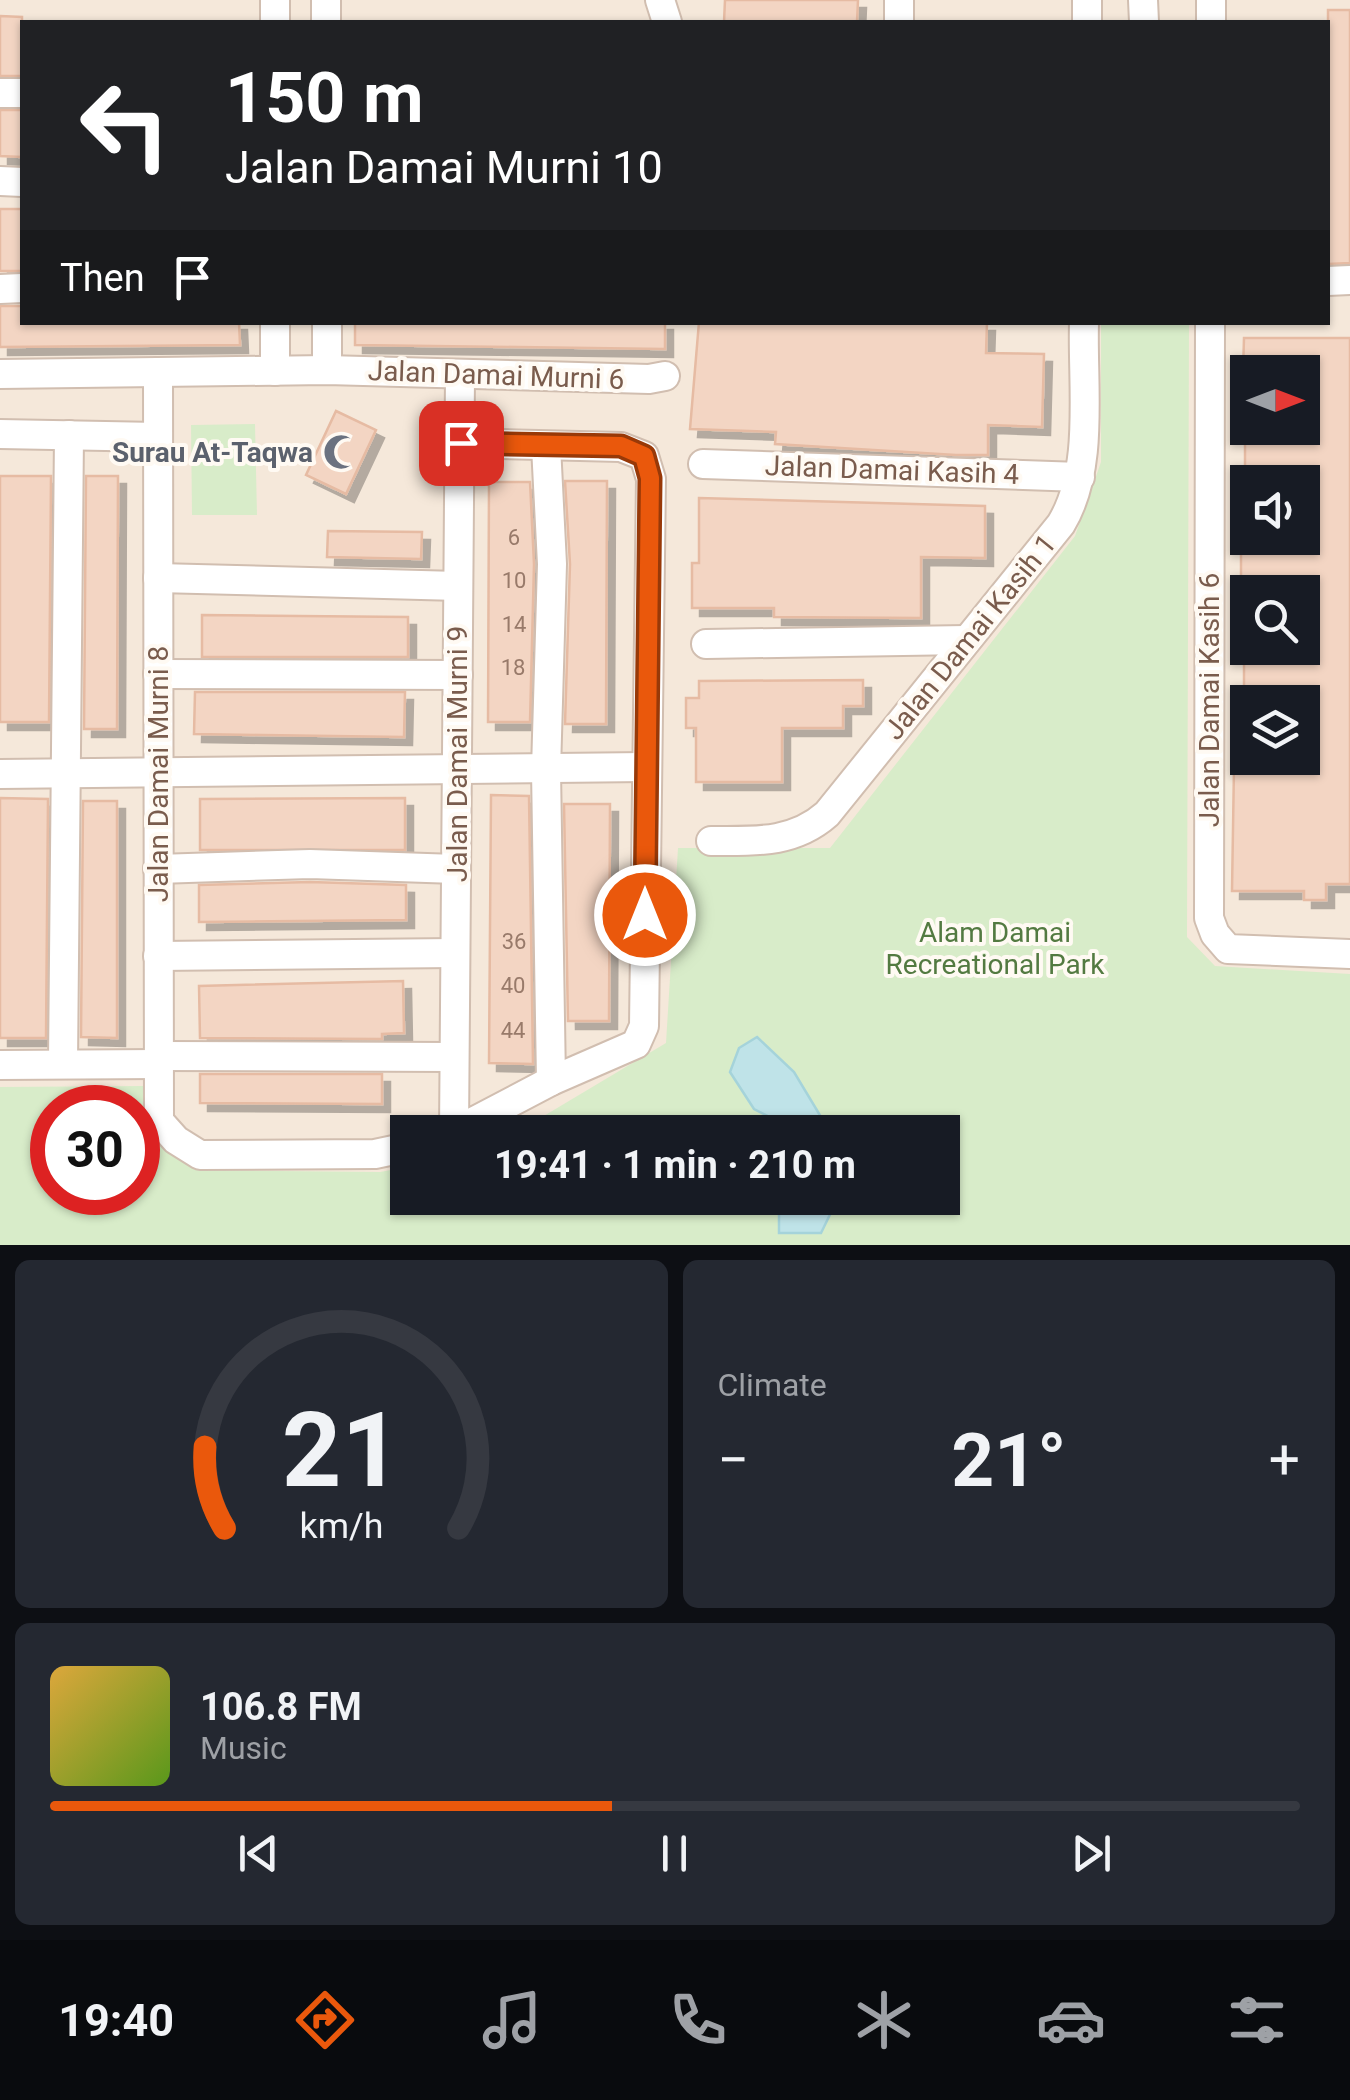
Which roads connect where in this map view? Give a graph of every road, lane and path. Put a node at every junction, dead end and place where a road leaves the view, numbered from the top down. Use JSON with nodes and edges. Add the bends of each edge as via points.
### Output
{"nodes":[{"id":1,"x":276,"y":325,"type":"edge"},
{"id":2,"x":327,"y":325,"type":"edge"},
{"id":3,"x":1084,"y":325,"type":"edge"},
{"id":4,"x":1210,"y":325,"type":"edge"},
{"id":5,"x":276,"y":370,"type":"junction"},
{"id":6,"x":328,"y":370,"type":"junction"},
{"id":7,"x":158,"y":372,"type":"junction"},
{"id":8,"x":0,"y":374,"type":"edge"},
{"id":9,"x":460,"y":376,"type":"junction"},
{"id":10,"x":664,"y":376,"type":"dead end"},
{"id":11,"x":0,"y":434,"type":"edge"},
{"id":12,"x":69,"y":435,"type":"junction"},
{"id":13,"x":158,"y":437,"type":"junction"},
{"id":14,"x":461,"y":443,"type":"junction"},
{"id":15,"x":546,"y":446,"type":"junction"},
{"id":16,"x":703,"y":464,"type":"dead end"},
{"id":17,"x":1080,"y":476,"type":"junction"},
{"id":18,"x":158,"y":578,"type":"junction"},
{"id":19,"x":458,"y":586,"type":"junction"},
{"id":20,"x":966,"y":640,"type":"junction"},
{"id":21,"x":706,"y":644,"type":"dead end"},
{"id":22,"x":158,"y":674,"type":"junction"},
{"id":23,"x":458,"y":676,"type":"junction"},
{"id":24,"x":646,"y":767,"type":"junction"},
{"id":25,"x":546,"y":770,"type":"junction"},
{"id":26,"x":458,"y":771,"type":"junction"},
{"id":27,"x":0,"y":774,"type":"edge"},
{"id":28,"x":66,"y":774,"type":"junction"},
{"id":29,"x":158,"y":775,"type":"junction"},
{"id":30,"x":712,"y":841,"type":"dead end"},
{"id":31,"x":158,"y":869,"type":"junction"},
{"id":32,"x":456,"y":870,"type":"junction"},
{"id":33,"x":456,"y":953,"type":"junction"},
{"id":34,"x":1350,"y":954,"type":"edge"},
{"id":35,"x":158,"y":956,"type":"junction"},
{"id":36,"x":454,"y":1057,"type":"junction"},
{"id":37,"x":159,"y":1060,"type":"junction"},
{"id":38,"x":63,"y":1063,"type":"junction"},
{"id":39,"x":0,"y":1065,"type":"edge"},
{"id":40,"x":551,"y":1081,"type":"junction"},
{"id":41,"x":454,"y":1115,"type":"edge"},
{"id":42,"x":486,"y":1115,"type":"edge"},
{"id":43,"x":390,"y":1151,"type":"edge"}],
"edges":[{"from":1,"to":5,"type":"street"},
{"from":2,"to":6,"type":"street"},
{"from":3,"to":17,"type":"street","name":"Jalan Damai Kasih 1"},
{"from":4,"to":34,"type":"street","name":"Jalan Damai Kasih 6","via":[[1209,918],[1228,949]]},
{"from":5,"to":6,"type":"street","name":"Jalan Damai Murni 6"},
{"from":5,"to":7,"type":"street","name":"Jalan Damai Murni 6"},
{"from":6,"to":9,"type":"street","name":"Jalan Damai Murni 6"},
{"from":7,"to":8,"type":"street","name":"Jalan Damai Murni 6"},
{"from":7,"to":13,"type":"street","name":"Jalan Damai Murni 8"},
{"from":9,"to":10,"type":"street","name":"Jalan Damai Murni 6"},
{"from":9,"to":14,"type":"street","name":"Jalan Damai Murni 9"},
{"from":11,"to":12,"type":"street"},
{"from":12,"to":13,"type":"street"},
{"from":12,"to":28,"type":"street"},
{"from":13,"to":18,"type":"street","name":"Jalan Damai Murni 8"},
{"from":14,"to":15,"type":"street"},
{"from":14,"to":19,"type":"street","name":"Jalan Damai Murni 9"},
{"from":15,"to":24,"type":"street","via":[[621,446],[644,456],[650,478]]},
{"from":15,"to":25,"type":"street","via":[[552,564]]},
{"from":16,"to":17,"type":"street","name":"Jalan Damai Kasih 4"},
{"from":17,"to":20,"type":"street","name":"Jalan Damai Kasih 1","via":[[1061,524]]},
{"from":18,"to":19,"type":"street"},
{"from":18,"to":22,"type":"street","name":"Jalan Damai Murni 8"},
{"from":19,"to":23,"type":"street","name":"Jalan Damai Murni 9"},
{"from":20,"to":21,"type":"street"},
{"from":20,"to":30,"type":"street","name":"Jalan Damai Kasih 1","via":[[808,830],[764,841]]},
{"from":22,"to":23,"type":"street"},
{"from":22,"to":29,"type":"street","name":"Jalan Damai Murni 8"},
{"from":23,"to":26,"type":"street","name":"Jalan Damai Murni 9"},
{"from":24,"to":25,"type":"street"},
{"from":24,"to":40,"type":"street","via":[[644,1026],[636,1044]]},
{"from":25,"to":26,"type":"street"},
{"from":25,"to":40,"type":"street"},
{"from":26,"to":29,"type":"street"},
{"from":26,"to":32,"type":"street","name":"Jalan Damai Murni 9"},
{"from":27,"to":28,"type":"street"},
{"from":28,"to":29,"type":"street"},
{"from":28,"to":38,"type":"street"},
{"from":29,"to":31,"type":"street","name":"Jalan Damai Murni 8"},
{"from":31,"to":32,"type":"street","via":[[310,864]]},
{"from":31,"to":35,"type":"street","name":"Jalan Damai Murni 8"},
{"from":32,"to":33,"type":"street","name":"Jalan Damai Murni 9"},
{"from":33,"to":35,"type":"street"},
{"from":33,"to":36,"type":"street","name":"Jalan Damai Murni 9"},
{"from":35,"to":37,"type":"street","name":"Jalan Damai Murni 8"},
{"from":36,"to":37,"type":"street"},
{"from":36,"to":41,"type":"street","name":"Jalan Damai Murni 9"},
{"from":37,"to":38,"type":"street"},
{"from":37,"to":43,"type":"street","name":"Jalan Damai Murni 8","via":[[159,1121],[200,1154]]},
{"from":38,"to":39,"type":"street"},
{"from":40,"to":42,"type":"street"}]}
